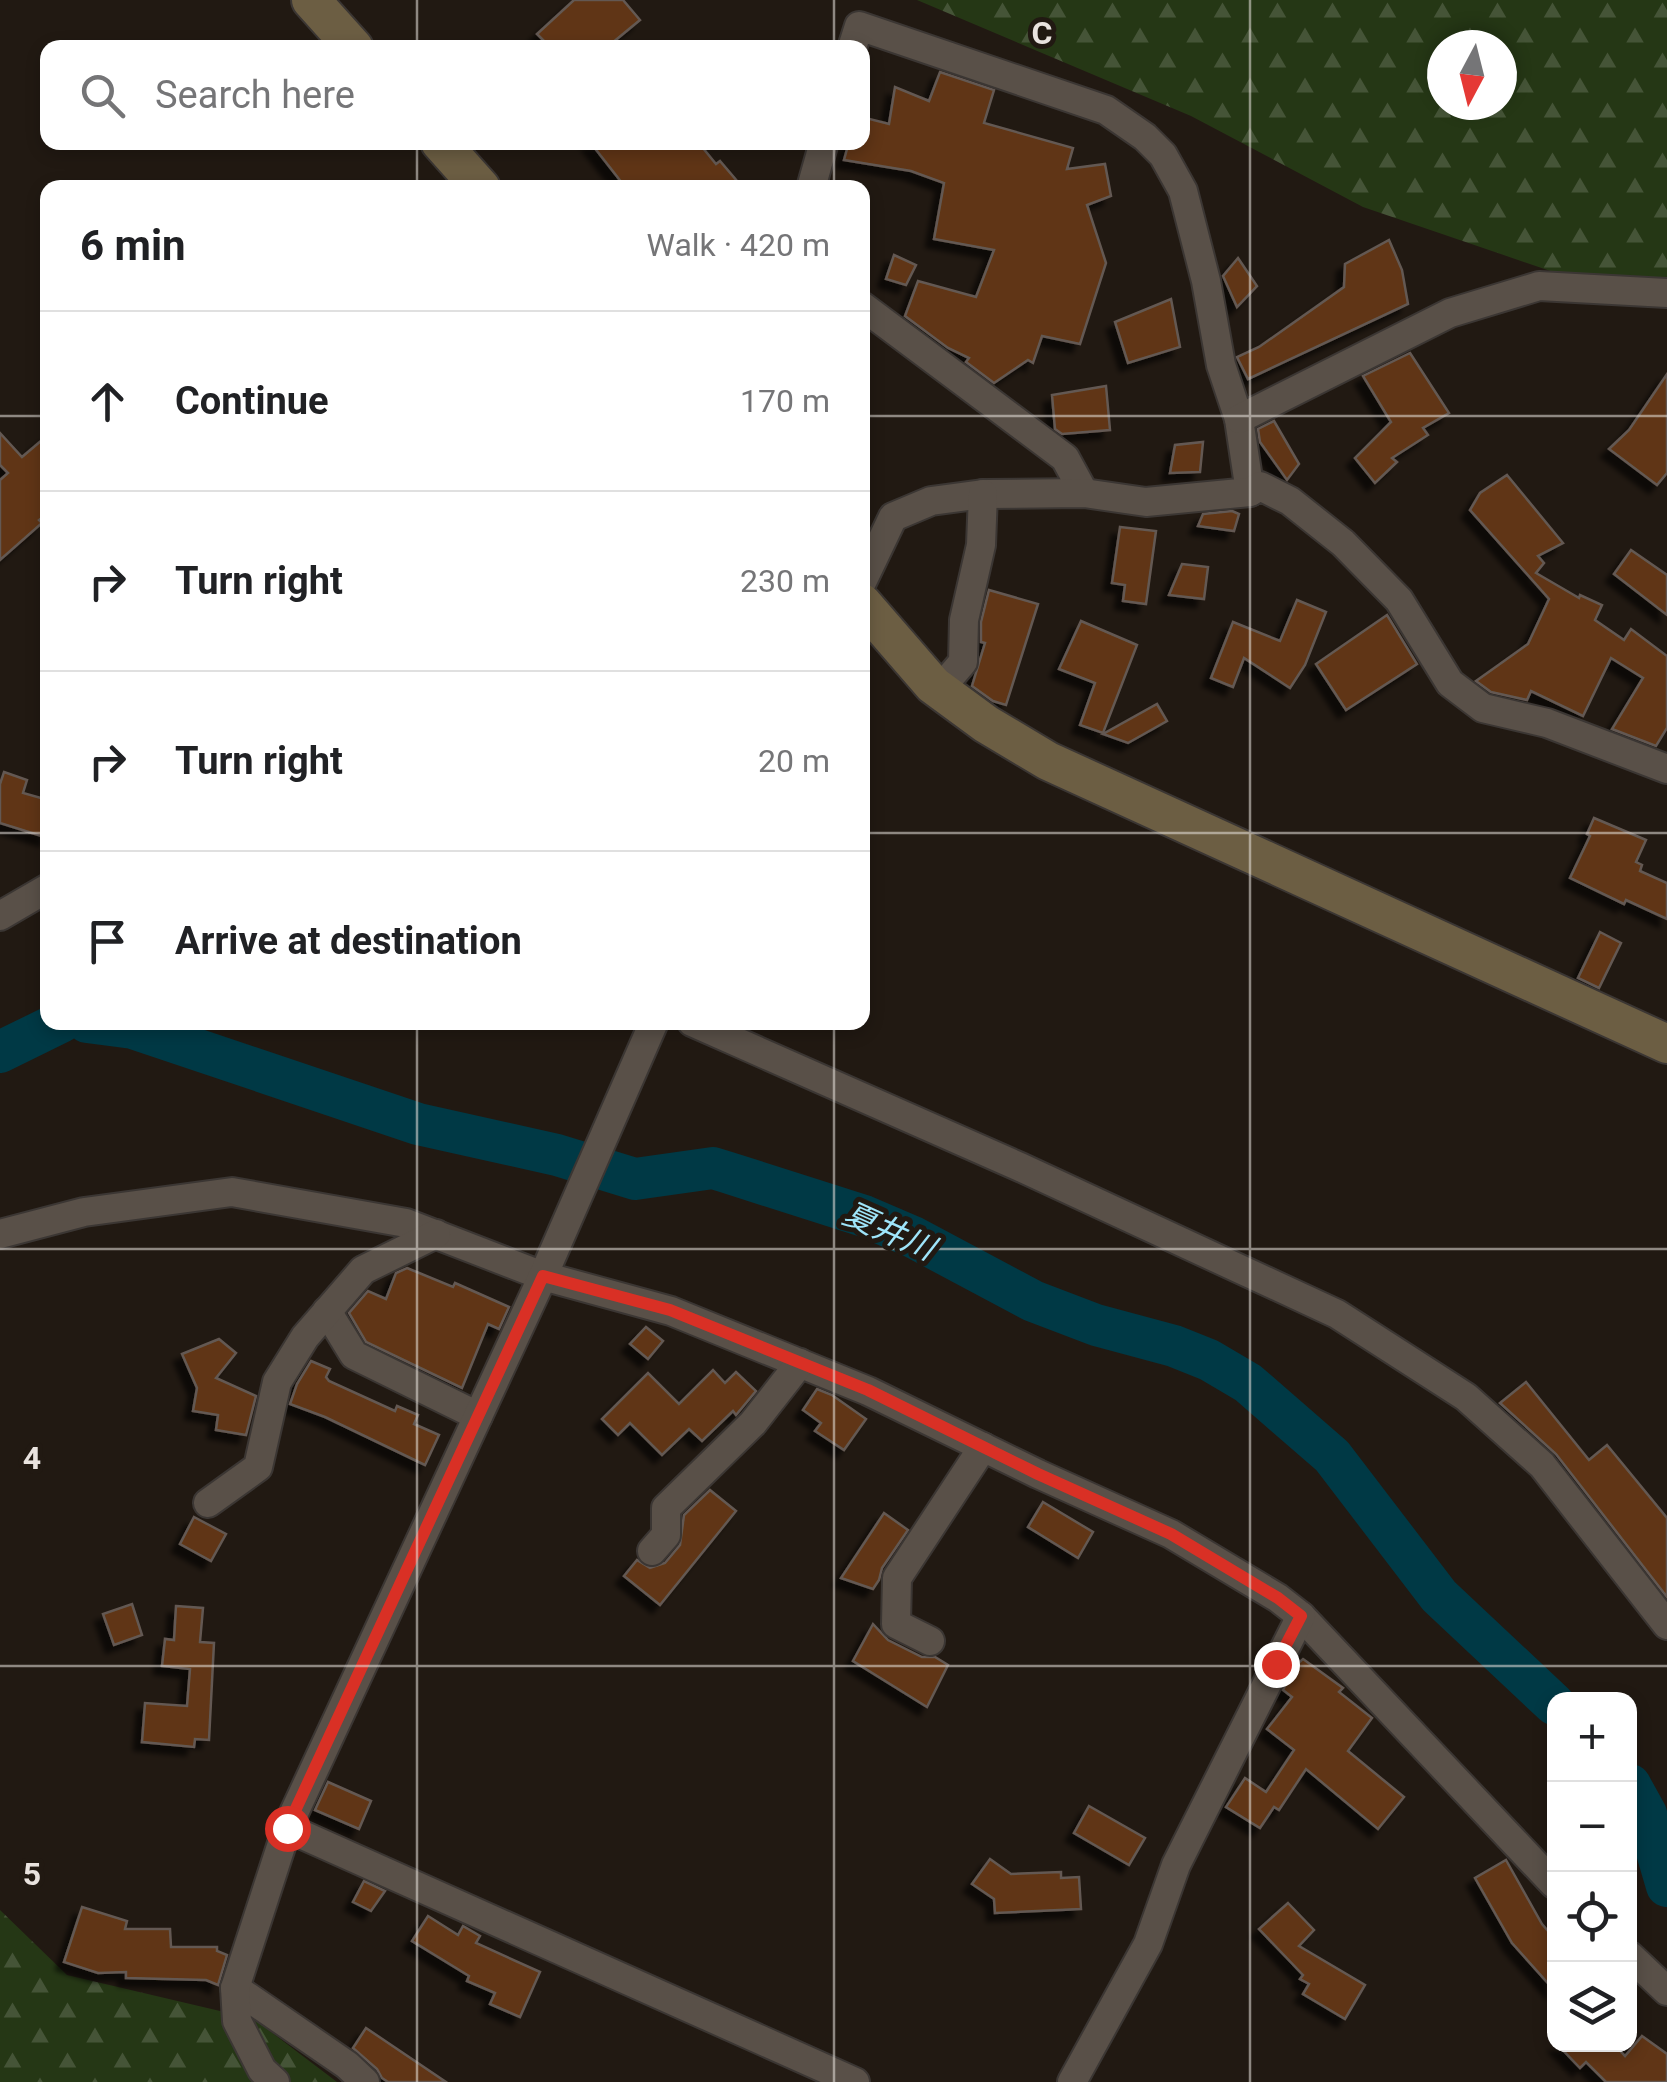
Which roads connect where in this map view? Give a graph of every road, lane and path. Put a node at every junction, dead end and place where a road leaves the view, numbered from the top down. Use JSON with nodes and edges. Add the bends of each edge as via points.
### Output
{"nodes":[{"id":1,"x":311,"y":0,"type":"edge"},
{"id":2,"x":347,"y":40,"type":"edge"},
{"id":3,"x":854,"y":40,"type":"edge"},
{"id":4,"x":447,"y":150,"type":"edge"},
{"id":5,"x":822,"y":150,"type":"edge"},
{"id":6,"x":474,"y":180,"type":"edge"},
{"id":7,"x":813,"y":180,"type":"edge"},
{"id":8,"x":1667,"y":293,"type":"edge"},
{"id":9,"x":870,"y":312,"type":"edge"},
{"id":10,"x":1239,"y":419,"type":"junction"},
{"id":11,"x":1250,"y":492,"type":"junction"},
{"id":12,"x":1084,"y":493,"type":"junction"},
{"id":13,"x":983,"y":494,"type":"junction"},
{"id":14,"x":870,"y":565,"type":"edge"},
{"id":15,"x":870,"y":612,"type":"edge"},
{"id":16,"x":939,"y":690,"type":"junction"},
{"id":17,"x":1667,"y":769,"type":"edge"},
{"id":18,"x":40,"y":890,"type":"edge"},
{"id":19,"x":0,"y":916,"type":"edge"},
{"id":20,"x":651,"y":1030,"type":"edge"},
{"id":21,"x":710,"y":1030,"type":"edge"},
{"id":22,"x":1667,"y":1044,"type":"edge"},
{"id":23,"x":0,"y":1234,"type":"edge"},
{"id":24,"x":436,"y":1234,"type":"junction"},
{"id":25,"x":543,"y":1276,"type":"junction"},
{"id":26,"x":328,"y":1312,"type":"junction"},
{"id":27,"x":800,"y":1362,"type":"junction"},
{"id":28,"x":478,"y":1416,"type":"junction"},
{"id":29,"x":984,"y":1447,"type":"junction"},
{"id":30,"x":208,"y":1502,"type":"dead end"},
{"id":31,"x":652,"y":1552,"type":"dead end"},
{"id":32,"x":1301,"y":1616,"type":"junction"},
{"id":33,"x":1667,"y":1625,"type":"edge"},
{"id":34,"x":930,"y":1641,"type":"dead end"},
{"id":35,"x":287,"y":1828,"type":"junction"},
{"id":36,"x":1547,"y":1877,"type":"edge"},
{"id":37,"x":1636,"y":1962,"type":"edge"},
{"id":38,"x":235,"y":1988,"type":"junction"},
{"id":39,"x":1667,"y":1991,"type":"edge"},
{"id":40,"x":275,"y":2082,"type":"edge"},
{"id":41,"x":364,"y":2082,"type":"edge"},
{"id":42,"x":855,"y":2082,"type":"edge"},
{"id":43,"x":1072,"y":2082,"type":"edge"}],
"edges":[{"from":1,"to":2,"type":"street"},
{"from":3,"to":10,"type":"street","via":[[858,26],[1106,110],[1145,137],[1183,191],[1220,366]]},
{"from":4,"to":6,"type":"street"},
{"from":5,"to":7,"type":"street"},
{"from":8,"to":10,"type":"street","via":[[1539,286],[1450,313]]},
{"from":9,"to":12,"type":"street","via":[[1065,458]]},
{"from":10,"to":11,"type":"street"},
{"from":11,"to":12,"type":"street","via":[[1146,502]]},
{"from":11,"to":17,"type":"street","via":[[1260,486],[1290,501],[1343,543],[1399,600],[1450,682],[1484,708],[1546,723]]},
{"from":12,"to":13,"type":"street"},
{"from":13,"to":14,"type":"street","via":[[931,500],[892,517]]},
{"from":13,"to":16,"type":"street","via":[[962,662]]},
{"from":15,"to":16,"type":"street"},
{"from":16,"to":22,"type":"street","via":[[1048,761]]},
{"from":18,"to":19,"type":"street"},
{"from":20,"to":25,"type":"street"},
{"from":21,"to":33,"type":"street","via":[[1337,1314],[1466,1396],[1542,1465]]},
{"from":23,"to":24,"type":"street","via":[[84,1212],[232,1192]]},
{"from":24,"to":25,"type":"street"},
{"from":24,"to":26,"type":"street","via":[[363,1270]]},
{"from":25,"to":27,"type":"street","via":[[670,1310]]},
{"from":25,"to":28,"type":"street"},
{"from":26,"to":28,"type":"street","via":[[354,1355]]},
{"from":26,"to":30,"type":"street","via":[[277,1382],[258,1466]]},
{"from":27,"to":29,"type":"street"},
{"from":27,"to":31,"type":"street","via":[[754,1423],[666,1508],[666,1534]]},
{"from":28,"to":35,"type":"street"},
{"from":29,"to":32,"type":"street","via":[[1171,1534]]},
{"from":29,"to":34,"type":"street","via":[[896,1578],[896,1624]]},
{"from":32,"to":36,"type":"street"},
{"from":32,"to":43,"type":"street","via":[[1176,1865],[1148,1944]]},
{"from":35,"to":38,"type":"street"},
{"from":35,"to":42,"type":"street"},
{"from":37,"to":39,"type":"street"},
{"from":38,"to":40,"type":"street","via":[[237,2021]]},
{"from":38,"to":41,"type":"street"}]}
